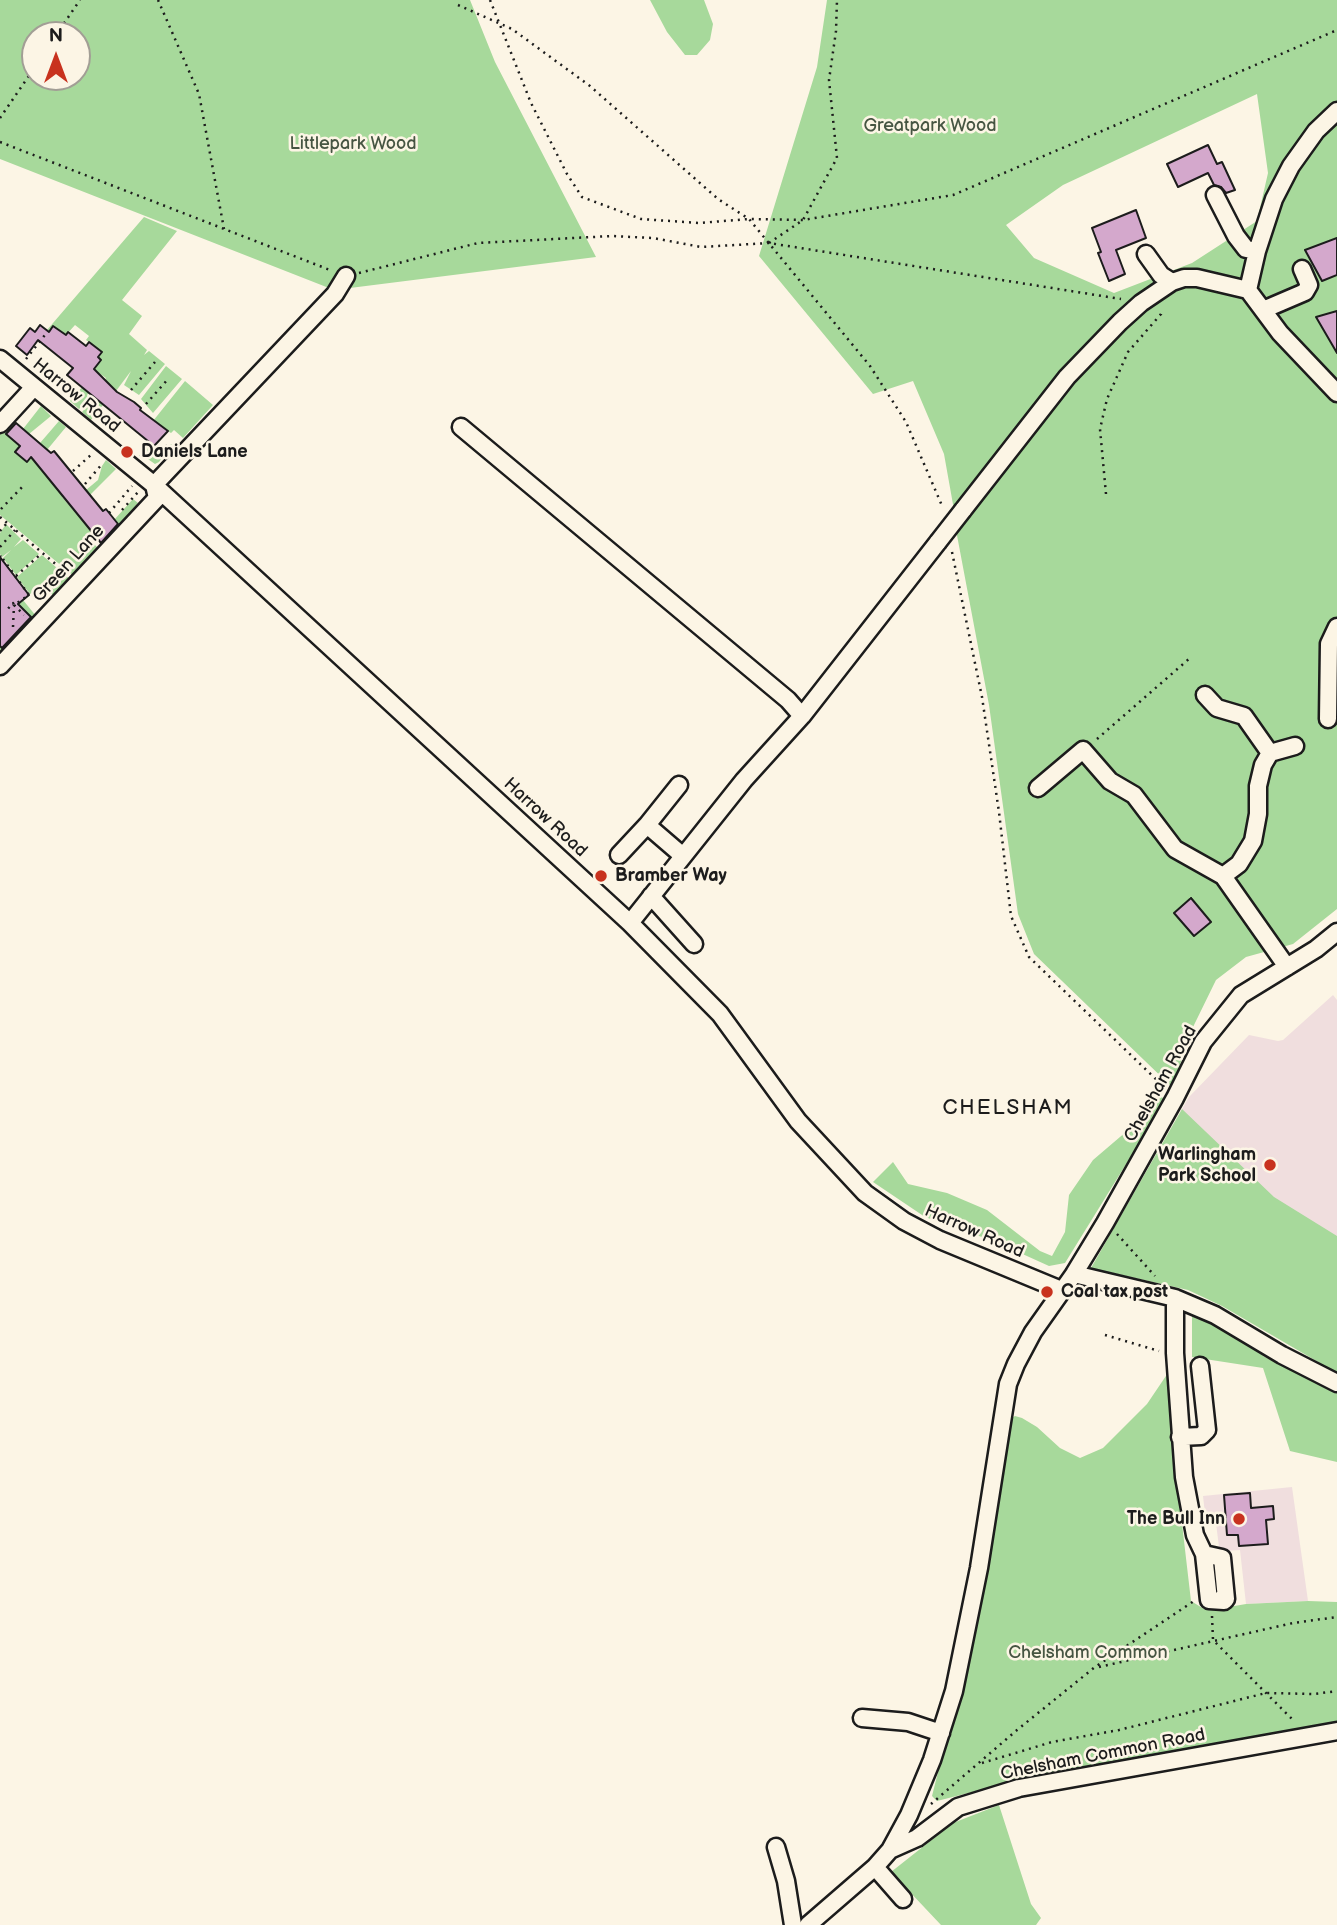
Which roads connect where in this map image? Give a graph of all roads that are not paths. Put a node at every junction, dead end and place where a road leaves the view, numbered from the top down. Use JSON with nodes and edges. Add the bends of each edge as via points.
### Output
{"nodes":[{"id":1,"x":1337,"y":111,"type":"edge"},
{"id":2,"x":1215,"y":195,"type":"dead end"},
{"id":3,"x":1257,"y":251,"type":"junction"},
{"id":4,"x":1146,"y":254,"type":"dead end"},
{"id":5,"x":1302,"y":269,"type":"dead end"},
{"id":6,"x":346,"y":276,"type":"road end"},
{"id":7,"x":1172,"y":282,"type":"junction"},
{"id":8,"x":1248,"y":290,"type":"junction"},
{"id":9,"x":1263,"y":310,"type":"junction"},
{"id":10,"x":0,"y":359,"type":"edge"},
{"id":11,"x":34,"y":387,"type":"junction"},
{"id":12,"x":1337,"y":393,"type":"edge"},
{"id":13,"x":0,"y":424,"type":"edge"},
{"id":14,"x":461,"y":427,"type":"dead end"},
{"id":15,"x":148,"y":486,"type":"junction"},
{"id":16,"x":1337,"y":627,"type":"edge"},
{"id":17,"x":0,"y":666,"type":"edge"},
{"id":18,"x":1205,"y":695,"type":"dead end"},
{"id":19,"x":802,"y":716,"type":"junction"},
{"id":20,"x":1328,"y":719,"type":"dead end"},
{"id":21,"x":1295,"y":746,"type":"dead end"},
{"id":22,"x":1270,"y":753,"type":"junction"},
{"id":23,"x":679,"y":785,"type":"dead end"},
{"id":24,"x":1038,"y":788,"type":"dead end"},
{"id":25,"x":647,"y":825,"type":"junction"},
{"id":26,"x":619,"y":856,"type":"dead end"},
{"id":27,"x":682,"y":856,"type":"junction"},
{"id":28,"x":1223,"y":876,"type":"junction"},
{"id":29,"x":651,"y":896,"type":"junction"},
{"id":30,"x":630,"y":923,"type":"junction"},
{"id":31,"x":1337,"y":932,"type":"edge"},
{"id":32,"x":694,"y":944,"type":"dead end"},
{"id":33,"x":1287,"y":967,"type":"junction"},
{"id":34,"x":1074,"y":1274,"type":"junction"},
{"id":35,"x":1061,"y":1290,"type":"junction"},
{"id":36,"x":1175,"y":1298,"type":"junction"},
{"id":37,"x":1200,"y":1366,"type":"dead end"},
{"id":38,"x":1337,"y":1383,"type":"edge"},
{"id":39,"x":1180,"y":1437,"type":"junction"},
{"id":40,"x":1210,"y":1605,"type":"road end"},
{"id":41,"x":862,"y":1717,"type":"dead end"},
{"id":42,"x":1337,"y":1731,"type":"edge"},
{"id":43,"x":941,"y":1733,"type":"junction"},
{"id":44,"x":776,"y":1847,"type":"dead end"},
{"id":45,"x":890,"y":1850,"type":"junction"},
{"id":46,"x":875,"y":1867,"type":"junction"},
{"id":47,"x":903,"y":1899,"type":"dead end"},
{"id":48,"x":793,"y":1925,"type":"edge"},
{"id":49,"x":808,"y":1925,"type":"edge"}],
"edges":[{"from":1,"to":3,"type":"street","via":[[1291,166],[1274,199]]},
{"from":2,"to":3,"type":"street","via":[[1236,236],[1247,249]]},
{"from":3,"to":8,"type":"street"},
{"from":4,"to":7,"type":"street"},
{"from":5,"to":9,"type":"street","via":[[1308,285],[1305,292]]},
{"from":6,"to":15,"type":"street","via":[[335,294]]},
{"from":7,"to":8,"type":"street","via":[[1197,278]]},
{"from":7,"to":19,"type":"street","bridge":true,"via":[[1119,322],[1067,377],[963,510],[944,542]]},
{"from":8,"to":9,"type":"street"},
{"from":9,"to":12,"type":"street"},
{"from":10,"to":11,"type":"street","name":"Harrow Road"},
{"from":11,"to":13,"type":"street"},
{"from":11,"to":15,"type":"street","name":"Harrow Road"},
{"from":14,"to":19,"type":"street"},
{"from":15,"to":17,"type":"street","name":"Green Lane","via":[[157,498]]},
{"from":15,"to":30,"type":"street","name":"Harrow Road"},
{"from":16,"to":20,"type":"street","via":[[1328,654]]},
{"from":18,"to":22,"type":"street","via":[[1217,708],[1244,716]]},
{"from":19,"to":27,"type":"street"},
{"from":21,"to":22,"type":"street"},
{"from":22,"to":28,"type":"street","via":[[1258,786],[1253,841],[1239,864]]},
{"from":23,"to":25,"type":"street"},
{"from":24,"to":28,"type":"street","via":[[1083,750],[1110,781],[1134,795],[1175,849]]},
{"from":25,"to":26,"type":"street"},
{"from":25,"to":27,"type":"street"},
{"from":27,"to":29,"type":"street"},
{"from":28,"to":33,"type":"street"},
{"from":29,"to":30,"type":"street"},
{"from":29,"to":32,"type":"street"},
{"from":30,"to":35,"type":"street","name":"Harrow Road","via":[[720,1014],[798,1121],[865,1192],[940,1240]]},
{"from":31,"to":33,"type":"street","name":"Chelsham Road"},
{"from":33,"to":34,"type":"street","name":"Chelsham Road","via":[[1241,995],[1203,1042],[1108,1225]]},
{"from":34,"to":35,"type":"street"},
{"from":34,"to":36,"type":"street"},
{"from":35,"to":43,"type":"street","via":[[1033,1332],[1008,1384],[979,1569]]},
{"from":36,"to":38,"type":"street","via":[[1215,1315]]},
{"from":36,"to":39,"type":"street"},
{"from":37,"to":39,"type":"street","via":[[1207,1430],[1201,1436]]},
{"from":39,"to":40,"type":"street"},
{"from":41,"to":43,"type":"street","via":[[908,1722]]},
{"from":42,"to":45,"type":"street","name":"Chelsham Common Road","via":[[1019,1788],[958,1807],[917,1838]]},
{"from":43,"to":45,"type":"street"},
{"from":44,"to":48,"type":"street"},
{"from":45,"to":46,"type":"street"},
{"from":46,"to":47,"type":"street"},
{"from":46,"to":49,"type":"street"}]}
